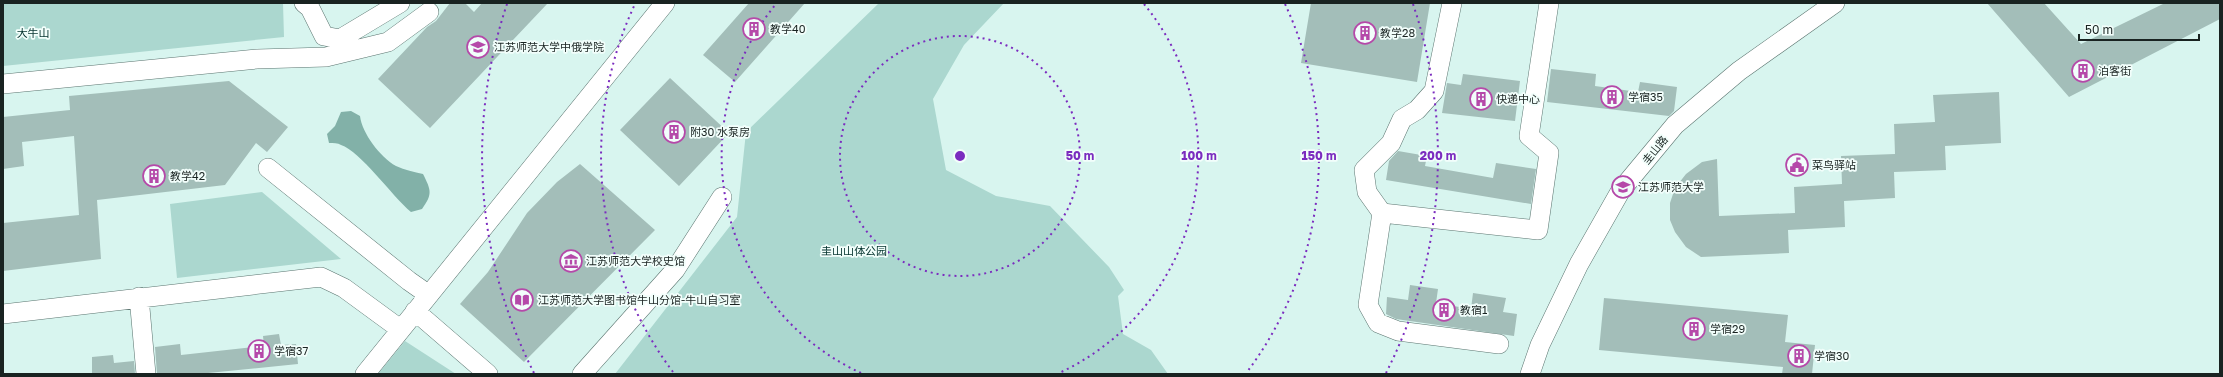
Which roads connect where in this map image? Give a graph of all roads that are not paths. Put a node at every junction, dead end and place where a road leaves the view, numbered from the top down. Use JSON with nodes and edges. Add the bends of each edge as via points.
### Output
{"nodes":[{"id":1,"x":304,"y":3,"type":"edge"},
{"id":2,"x":400,"y":3,"type":"edge"},
{"id":3,"x":665,"y":3,"type":"edge"},
{"id":4,"x":1452,"y":3,"type":"edge"},
{"id":5,"x":1549,"y":3,"type":"edge"},
{"id":6,"x":1835,"y":3,"type":"edge"},
{"id":7,"x":429,"y":12,"type":"dead end"},
{"id":8,"x":3,"y":84,"type":"edge"},
{"id":9,"x":268,"y":168,"type":"dead end"},
{"id":10,"x":722,"y":197,"type":"dead end"},
{"id":11,"x":1382,"y":213,"type":"junction"},
{"id":12,"x":429,"y":295,"type":"junction"},
{"id":13,"x":139,"y":297,"type":"junction"},
{"id":14,"x":415,"y":311,"type":"junction"},
{"id":15,"x":3,"y":314,"type":"edge"},
{"id":16,"x":400,"y":329,"type":"junction"},
{"id":17,"x":1499,"y":344,"type":"dead end"},
{"id":18,"x":146,"y":374,"type":"edge"},
{"id":19,"x":365,"y":374,"type":"edge"},
{"id":20,"x":488,"y":374,"type":"edge"},
{"id":21,"x":582,"y":374,"type":"edge"},
{"id":22,"x":1530,"y":374,"type":"edge"}],
"edges":[{"from":1,"to":2,"type":"street","via":[[310,8],[324,36],[340,39]]},
{"from":3,"to":12,"type":"street"},
{"from":4,"to":11,"type":"street","via":[[1434,91],[1417,110],[1402,119],[1391,143],[1364,170],[1367,192]]},
{"from":5,"to":11,"type":"street","via":[[1529,136],[1549,153],[1538,230]]},
{"from":6,"to":22,"type":"street","name":"圭山路","via":[[1739,70],[1675,125],[1621,190],[1579,264],[1540,345]]},
{"from":7,"to":8,"type":"street","via":[[388,42],[326,58],[257,59]]},
{"from":9,"to":12,"type":"street"},
{"from":10,"to":21,"type":"street","via":[[675,270]]},
{"from":11,"to":17,"type":"street","via":[[1368,305],[1378,323],[1398,332]]},
{"from":12,"to":14,"type":"street"},
{"from":13,"to":15,"type":"street"},
{"from":13,"to":16,"type":"street","via":[[321,277],[344,288]]},
{"from":13,"to":18,"type":"street"},
{"from":14,"to":16,"type":"street"},
{"from":14,"to":20,"type":"street"},
{"from":16,"to":19,"type":"street"}]}
